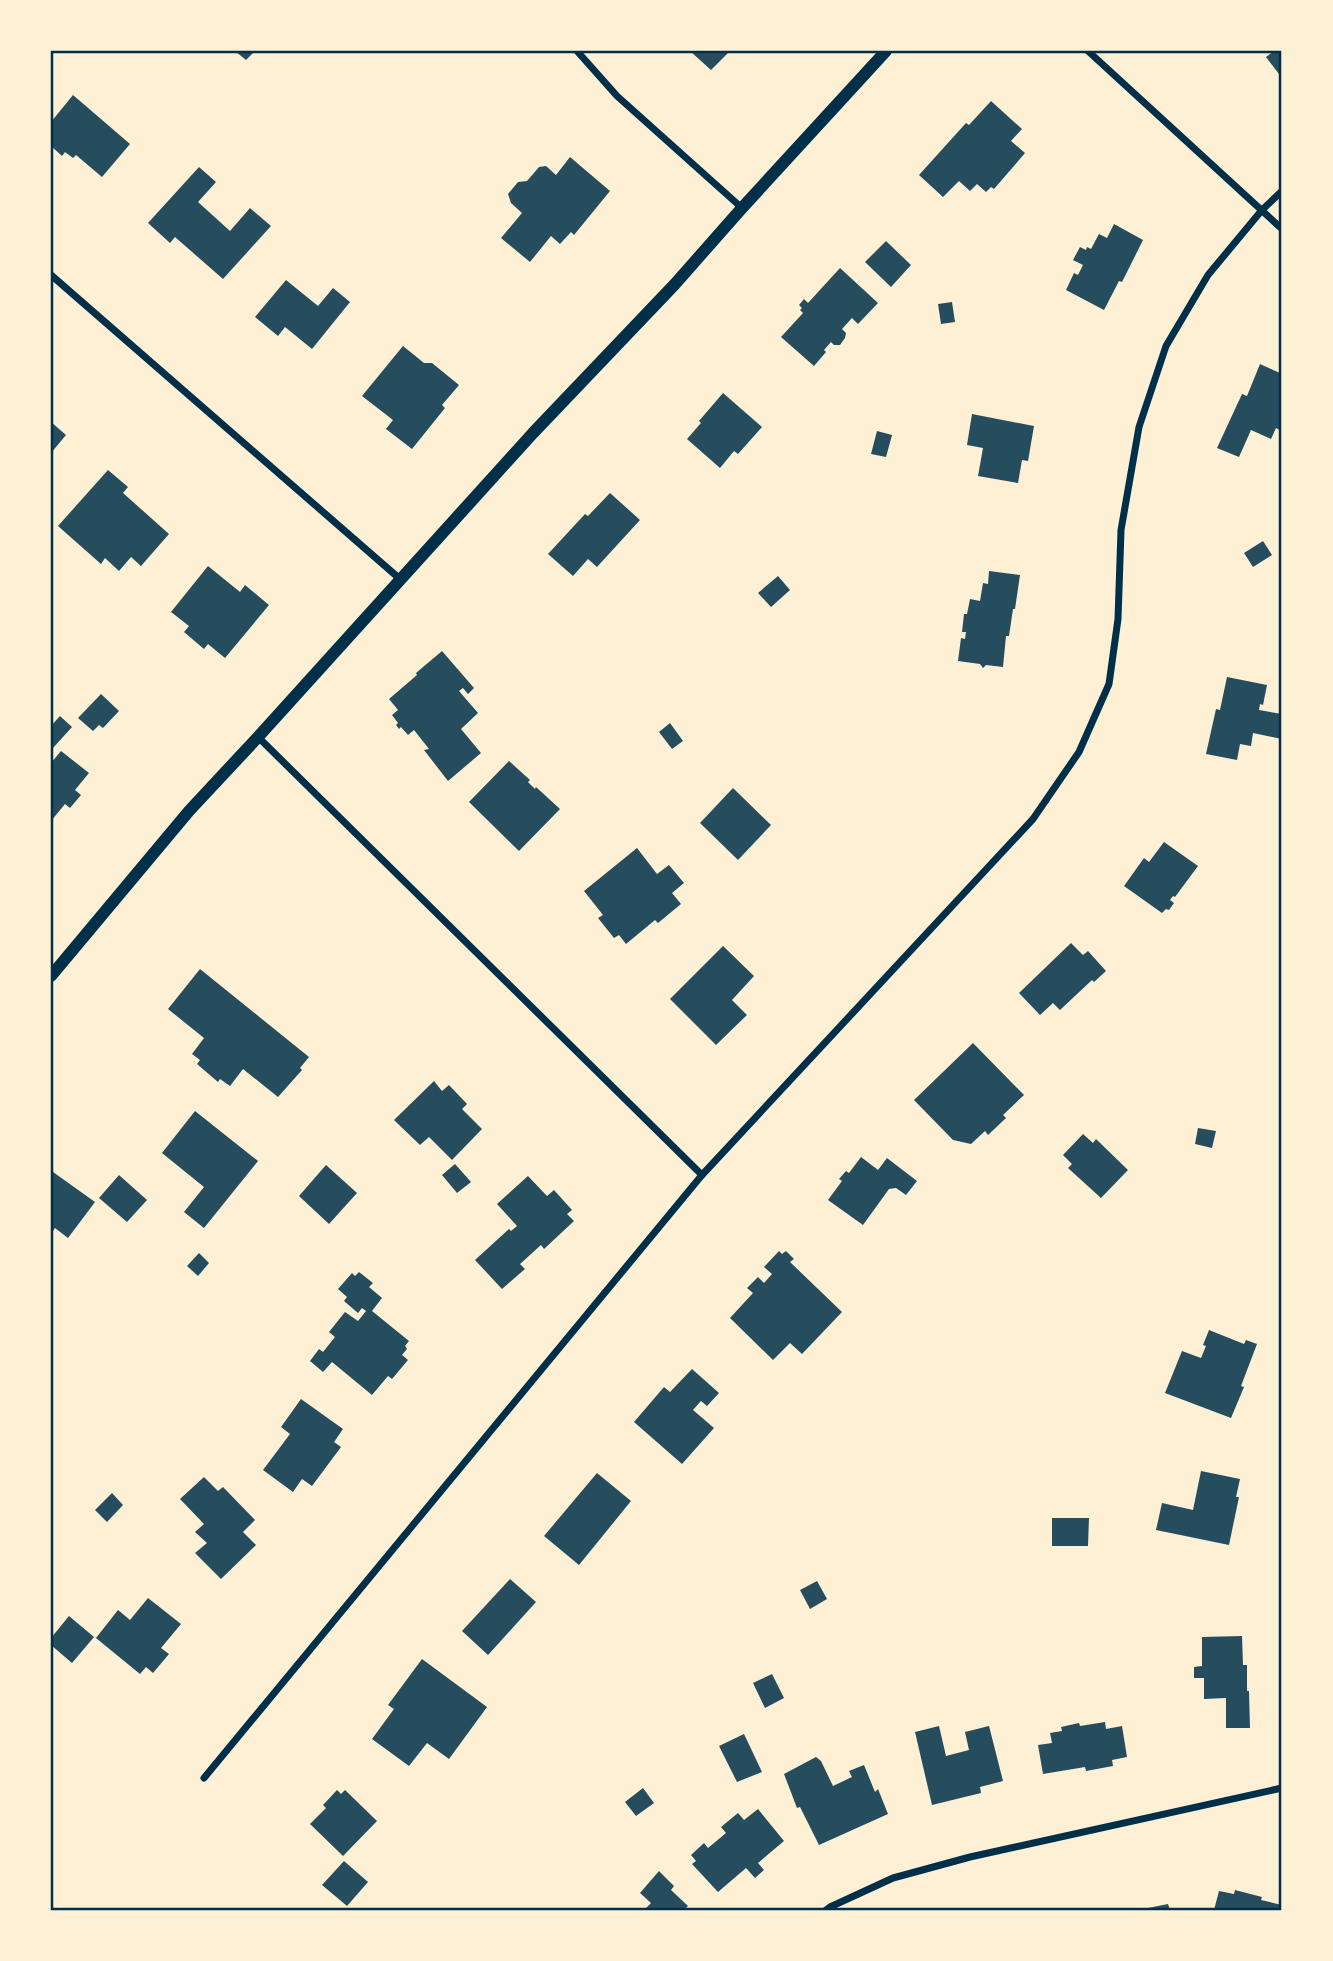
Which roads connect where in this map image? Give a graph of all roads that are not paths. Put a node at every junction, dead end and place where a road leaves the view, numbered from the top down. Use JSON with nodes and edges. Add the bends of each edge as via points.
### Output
{"nodes":[{"id":1,"x":577,"y":51,"type":"edge"},
{"id":2,"x":886,"y":51,"type":"edge"},
{"id":3,"x":1088,"y":51,"type":"edge"},
{"id":4,"x":1282,"y":191,"type":"edge"},
{"id":5,"x":742,"y":208,"type":"junction"},
{"id":6,"x":1262,"y":210,"type":"junction"},
{"id":7,"x":1282,"y":229,"type":"edge"},
{"id":8,"x":51,"y":275,"type":"edge"},
{"id":9,"x":400,"y":579,"type":"junction"},
{"id":10,"x":258,"y":737,"type":"junction"},
{"id":11,"x":51,"y":976,"type":"edge"},
{"id":12,"x":702,"y":1175,"type":"junction"},
{"id":13,"x":205,"y":1779,"type":"dead end"},
{"id":14,"x":1282,"y":1788,"type":"edge"},
{"id":15,"x":826,"y":1910,"type":"edge"}],
"edges":[{"from":1,"to":5,"type":"street","via":[[617,96]]},
{"from":2,"to":5,"type":"street"},
{"from":3,"to":6,"type":"street"},
{"from":4,"to":6,"type":"street"},
{"from":5,"to":9,"type":"street"},
{"from":6,"to":7,"type":"street"},
{"from":6,"to":12,"type":"street","via":[[1208,275],[1166,346],[1139,427],[1121,530],[1118,619],[1109,684],[1079,752],[1033,819]]},
{"from":8,"to":9,"type":"street"},
{"from":9,"to":10,"type":"street"},
{"from":10,"to":11,"type":"street","via":[[188,811]]},
{"from":10,"to":12,"type":"street"},
{"from":12,"to":13,"type":"street"},
{"from":14,"to":15,"type":"street","via":[[970,1857],[894,1878]]}]}
